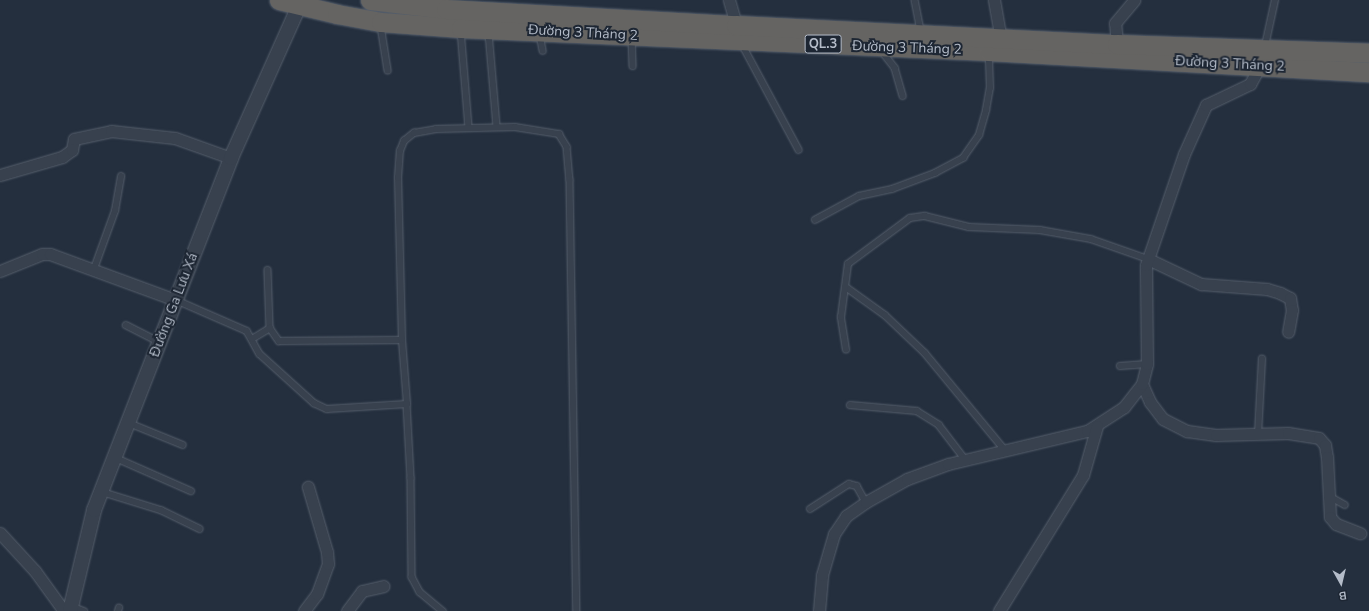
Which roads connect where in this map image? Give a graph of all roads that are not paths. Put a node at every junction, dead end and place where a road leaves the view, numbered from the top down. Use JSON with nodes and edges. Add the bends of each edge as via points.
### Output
{"nodes":[{"id":1,"x":729,"y":0,"type":"edge"},
{"id":2,"x":914,"y":0,"type":"edge"},
{"id":3,"x":994,"y":0,"type":"edge"},
{"id":4,"x":1134,"y":0,"type":"edge"},
{"id":5,"x":1275,"y":0,"type":"edge"},
{"id":6,"x":377,"y":1,"type":"edge"},
{"id":7,"x":287,"y":2,"type":"edge"},
{"id":8,"x":381,"y":22,"type":"junction"},
{"id":9,"x":461,"y":28,"type":"junction"},
{"id":10,"x":489,"y":29,"type":"junction"},
{"id":11,"x":539,"y":31,"type":"junction"},
{"id":12,"x":738,"y":32,"type":"junction"},
{"id":13,"x":922,"y":34,"type":"junction"},
{"id":14,"x":632,"y":35,"type":"junction"},
{"id":15,"x":994,"y":42,"type":"junction"},
{"id":16,"x":1117,"y":44,"type":"junction"},
{"id":17,"x":878,"y":47,"type":"junction"},
{"id":18,"x":1265,"y":48,"type":"junction"},
{"id":19,"x":543,"y":50,"type":"dead end"},
{"id":20,"x":1369,"y":53,"type":"edge"},
{"id":21,"x":633,"y":66,"type":"dead end"},
{"id":22,"x":1260,"y":66,"type":"junction"},
{"id":23,"x":388,"y":70,"type":"dead end"},
{"id":24,"x":1369,"y":72,"type":"edge"},
{"id":25,"x":903,"y":96,"type":"dead end"},
{"id":26,"x":497,"y":126,"type":"junction"},
{"id":27,"x":469,"y":128,"type":"junction"},
{"id":28,"x":799,"y":150,"type":"dead end"},
{"id":29,"x":231,"y":158,"type":"junction"},
{"id":30,"x":0,"y":175,"type":"edge"},
{"id":31,"x":121,"y":178,"type":"dead end"},
{"id":32,"x":815,"y":220,"type":"dead end"},
{"id":33,"x":1148,"y":259,"type":"junction"},
{"id":34,"x":94,"y":268,"type":"junction"},
{"id":35,"x":268,"y":270,"type":"dead end"},
{"id":36,"x":0,"y":271,"type":"edge"},
{"id":37,"x":846,"y":287,"type":"junction"},
{"id":38,"x":176,"y":300,"type":"junction"},
{"id":39,"x":126,"y":325,"type":"dead end"},
{"id":40,"x":270,"y":328,"type":"junction"},
{"id":41,"x":1288,"y":332,"type":"dead end"},
{"id":42,"x":252,"y":339,"type":"junction"},
{"id":43,"x":402,"y":340,"type":"junction"},
{"id":44,"x":159,"y":341,"type":"junction"},
{"id":45,"x":846,"y":350,"type":"dead end"},
{"id":46,"x":1262,"y":359,"type":"dead end"},
{"id":47,"x":1147,"y":364,"type":"junction"},
{"id":48,"x":1120,"y":366,"type":"dead end"},
{"id":49,"x":1142,"y":384,"type":"junction"},
{"id":50,"x":407,"y":404,"type":"junction"},
{"id":51,"x":850,"y":405,"type":"dead end"},
{"id":52,"x":130,"y":423,"type":"junction"},
{"id":53,"x":1097,"y":426,"type":"junction"},
{"id":54,"x":1258,"y":435,"type":"junction"},
{"id":55,"x":183,"y":445,"type":"dead end"},
{"id":56,"x":1006,"y":450,"type":"junction"},
{"id":57,"x":116,"y":458,"type":"junction"},
{"id":58,"x":965,"y":459,"type":"junction"},
{"id":59,"x":308,"y":487,"type":"dead end"},
{"id":60,"x":191,"y":491,"type":"dead end"},
{"id":61,"x":101,"y":492,"type":"junction"},
{"id":62,"x":1327,"y":495,"type":"junction"},
{"id":63,"x":866,"y":502,"type":"junction"},
{"id":64,"x":1345,"y":505,"type":"dead end"},
{"id":65,"x":810,"y":509,"type":"dead end"},
{"id":66,"x":200,"y":529,"type":"dead end"},
{"id":67,"x":0,"y":533,"type":"edge"},
{"id":68,"x":1360,"y":533,"type":"dead end"},
{"id":69,"x":383,"y":586,"type":"dead end"},
{"id":70,"x":73,"y":610,"type":"edge"},
{"id":71,"x":304,"y":611,"type":"edge"},
{"id":72,"x":347,"y":611,"type":"edge"},
{"id":73,"x":443,"y":611,"type":"edge"},
{"id":74,"x":577,"y":611,"type":"edge"},
{"id":75,"x":820,"y":611,"type":"edge"},
{"id":76,"x":999,"y":611,"type":"edge"}],
"edges":[{"from":1,"to":12,"type":"street"},
{"from":2,"to":13,"type":"lane"},
{"from":3,"to":15,"type":"street"},
{"from":4,"to":16,"type":"street","via":[[1115,23]]},
{"from":5,"to":18,"type":"lane"},
{"from":6,"to":12,"type":"highway","name":"Đường 3 Tháng 2","number":"QL.3","via":[[446,9]]},
{"from":7,"to":8,"type":"highway","name":"Đường 3 Tháng 2","number":"QL.3"},
{"from":7,"to":29,"type":"street","name":"Đường Ga Lưu Xá"},
{"from":8,"to":9,"type":"highway","name":"Đường 3 Tháng 2","number":"QL.3"},
{"from":8,"to":23,"type":"lane"},
{"from":9,"to":10,"type":"highway","name":"Đường 3 Tháng 2","number":"QL.3"},
{"from":9,"to":27,"type":"lane"},
{"from":10,"to":11,"type":"highway","name":"Đường 3 Tháng 2","number":"QL.3"},
{"from":10,"to":26,"type":"lane"},
{"from":11,"to":14,"type":"highway","name":"Đường 3 Tháng 2","number":"QL.3"},
{"from":11,"to":19,"type":"lane"},
{"from":12,"to":13,"type":"highway","name":"Đường 3 Tháng 2","number":"QL.3"},
{"from":12,"to":14,"type":"highway","name":"Đường 3 Tháng 2","number":"QL.3"},
{"from":12,"to":17,"type":"highway","name":"Đường 3 Tháng 2","number":"QL.3"},
{"from":12,"to":28,"type":"lane"},
{"from":13,"to":15,"type":"highway","name":"Đường 3 Tháng 2","number":"QL.3"},
{"from":14,"to":21,"type":"lane"},
{"from":15,"to":16,"type":"highway","name":"Đường 3 Tháng 2","number":"QL.3"},
{"from":15,"to":17,"type":"highway","name":"Đường 3 Tháng 2","number":"QL.3"},
{"from":15,"to":22,"type":"highway","name":"Đường 3 Tháng 2","number":"QL.3"},
{"from":15,"to":32,"type":"lane","via":[[986,110],[979,135],[963,158],[928,176],[892,189],[859,196]]},
{"from":16,"to":18,"type":"highway","name":"Đường 3 Tháng 2","number":"QL.3"},
{"from":17,"to":25,"type":"lane","via":[[895,68]]},
{"from":18,"to":20,"type":"highway","name":"Đường 3 Tháng 2","number":"QL.3"},
{"from":18,"to":22,"type":"highway"},
{"from":22,"to":24,"type":"highway","name":"Đường 3 Tháng 2","number":"QL.3"},
{"from":22,"to":33,"type":"street","via":[[1250,84],[1206,105],[1184,154]]},
{"from":26,"to":27,"type":"lane"},
{"from":26,"to":74,"type":"lane","via":[[545,130],[559,134],[567,147]]},
{"from":27,"to":43,"type":"lane","via":[[414,133],[404,141],[400,151]]},
{"from":29,"to":30,"type":"street","via":[[175,138],[111,131],[74,139],[72,150],[62,157]]},
{"from":29,"to":38,"type":"street","name":"Đường Ga Lưu Xá"},
{"from":31,"to":34,"type":"lane","via":[[115,211]]},
{"from":33,"to":37,"type":"lane","via":[[1091,239],[1040,230],[969,227],[925,216],[910,218],[875,246],[858,254],[848,264]]},
{"from":33,"to":41,"type":"street","via":[[1201,284],[1267,289],[1290,298],[1292,310]]},
{"from":33,"to":47,"type":"street"},
{"from":34,"to":36,"type":"street","via":[[50,254],[42,254]]},
{"from":34,"to":38,"type":"street"},
{"from":35,"to":40,"type":"lane"},
{"from":37,"to":45,"type":"lane","via":[[841,317]]},
{"from":37,"to":56,"type":"lane","via":[[885,315],[925,353]]},
{"from":38,"to":42,"type":"lane","via":[[235,324],[247,331]]},
{"from":38,"to":44,"type":"street","name":"Đường Ga Lưu Xá"},
{"from":39,"to":44,"type":"lane"},
{"from":40,"to":42,"type":"lane"},
{"from":40,"to":43,"type":"lane","via":[[279,341],[289,342]]},
{"from":42,"to":50,"type":"lane","via":[[260,354],[314,403],[327,409]]},
{"from":43,"to":50,"type":"lane"},
{"from":44,"to":52,"type":"street","name":"Đường Ga Lưu Xá"},
{"from":46,"to":54,"type":"lane"},
{"from":47,"to":48,"type":"lane"},
{"from":47,"to":49,"type":"street"},
{"from":49,"to":53,"type":"street","via":[[1124,407]]},
{"from":49,"to":54,"type":"street","via":[[1150,402],[1163,419],[1187,431],[1216,435]]},
{"from":50,"to":73,"type":"lane","via":[[412,478],[412,577],[420,592]]},
{"from":51,"to":58,"type":"lane","via":[[917,411],[939,425]]},
{"from":52,"to":55,"type":"lane"},
{"from":52,"to":57,"type":"street","name":"Đường Ga Lưu Xá"},
{"from":53,"to":56,"type":"street","via":[[1086,431]]},
{"from":53,"to":76,"type":"street","via":[[1083,475]]},
{"from":54,"to":62,"type":"street","via":[[1288,433],[1319,438],[1325,445]]},
{"from":56,"to":58,"type":"street"},
{"from":57,"to":60,"type":"lane"},
{"from":57,"to":61,"type":"street","name":"Đường Ga Lưu Xá"},
{"from":58,"to":63,"type":"street","via":[[907,479]]},
{"from":59,"to":71,"type":"street","via":[[327,552],[328,564],[317,594]]},
{"from":61,"to":66,"type":"lane","via":[[161,510]]},
{"from":61,"to":70,"type":"street","name":"Đường Ga Lưu Xá","via":[[94,510]]},
{"from":62,"to":64,"type":"lane"},
{"from":62,"to":68,"type":"street","via":[[1329,513],[1333,521]]},
{"from":63,"to":65,"type":"lane","via":[[857,486],[849,484]]},
{"from":63,"to":75,"type":"street","via":[[846,516],[834,534],[822,575]]},
{"from":67,"to":70,"type":"street"},
{"from":69,"to":72,"type":"street","via":[[362,591]]}]}
